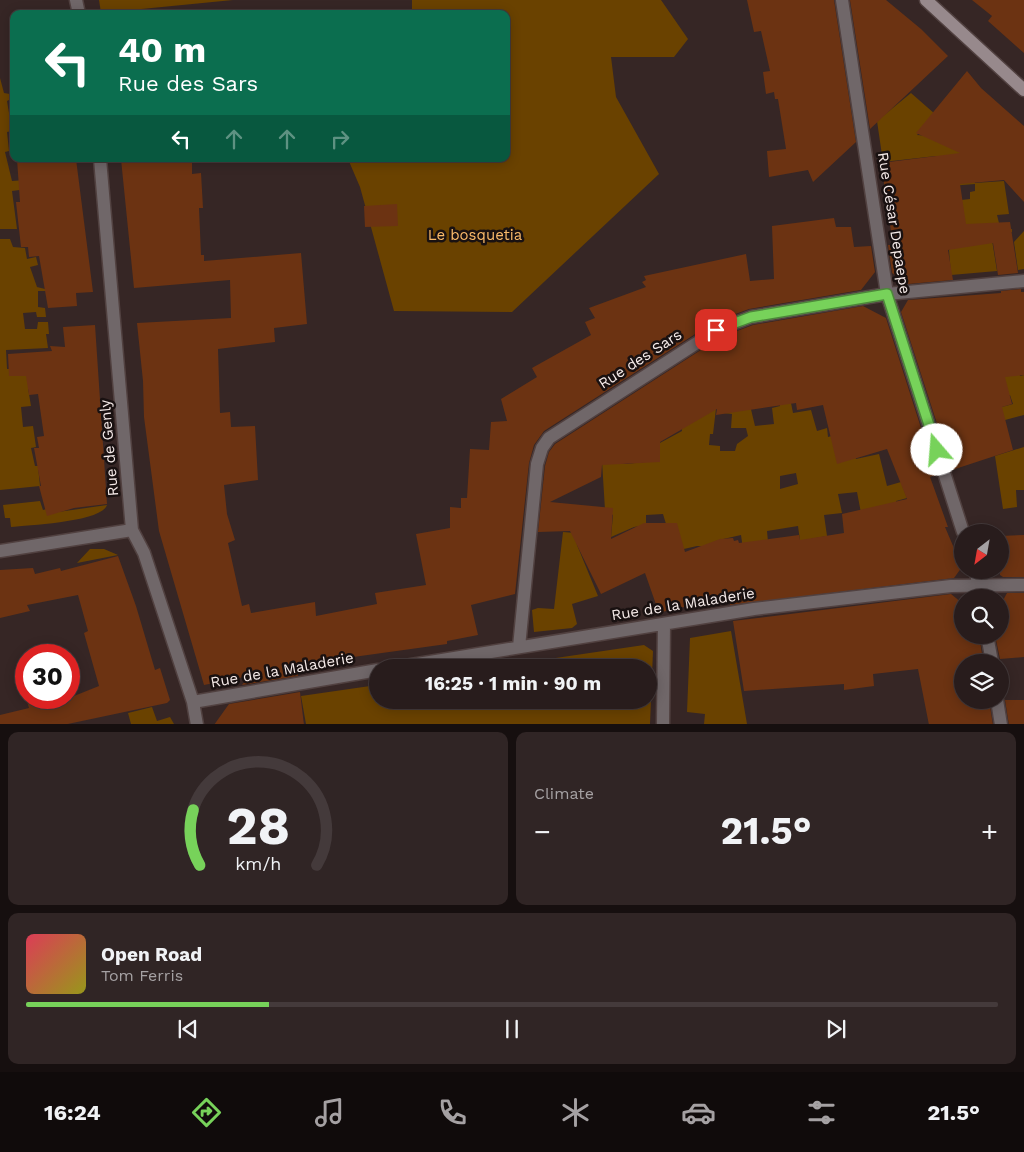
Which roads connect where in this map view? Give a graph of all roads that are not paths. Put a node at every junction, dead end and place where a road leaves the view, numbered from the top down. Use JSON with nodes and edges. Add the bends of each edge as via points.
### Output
{"nodes":[{"id":1,"x":842,"y":0,"type":"edge"},
{"id":2,"x":926,"y":0,"type":"edge"},
{"id":3,"x":1024,"y":90,"type":"edge"},
{"id":4,"x":100,"y":162,"type":"edge"},
{"id":5,"x":1024,"y":281,"type":"edge"},
{"id":6,"x":887,"y":294,"type":"junction"},
{"id":7,"x":960,"y":524,"type":"edge"},
{"id":8,"x":132,"y":530,"type":"junction"},
{"id":9,"x":0,"y":551,"type":"edge"},
{"id":10,"x":1024,"y":584,"type":"edge"},
{"id":11,"x":966,"y":589,"type":"edge"},
{"id":12,"x":997,"y":589,"type":"edge"},
{"id":13,"x":664,"y":624,"type":"junction"},
{"id":14,"x":518,"y":647,"type":"junction"},
{"id":15,"x":447,"y":659,"type":"edge"},
{"id":16,"x":369,"y":672,"type":"edge"},
{"id":17,"x":193,"y":702,"type":"junction"},
{"id":18,"x":998,"y":709,"type":"edge"},
{"id":19,"x":197,"y":724,"type":"edge"},
{"id":20,"x":663,"y":724,"type":"edge"},
{"id":21,"x":1001,"y":724,"type":"edge"}],
"edges":[{"from":1,"to":6,"type":"street","name":"Rue César Depaepe"},
{"from":2,"to":3,"type":"main road"},
{"from":4,"to":8,"type":"street","name":"Rue de Genly"},
{"from":5,"to":6,"type":"street","name":"Rue des Sars"},
{"from":6,"to":7,"type":"street","name":"Rue César Depaepe"},
{"from":6,"to":14,"type":"street","name":"Rue des Sars","via":[[751,317],[716,330],[549,438],[537,464]]},
{"from":8,"to":9,"type":"street"},
{"from":8,"to":17,"type":"street","name":"Rue de Genly","via":[[144,553]]},
{"from":10,"to":12,"type":"street","name":"Rue de la Maladerie"},
{"from":11,"to":13,"type":"street","name":"Rue de la Maladerie","via":[[951,586],[763,608]]},
{"from":13,"to":14,"type":"street","name":"Rue de la Maladerie"},
{"from":13,"to":20,"type":"street"},
{"from":14,"to":15,"type":"street","name":"Rue de la Maladerie"},
{"from":16,"to":17,"type":"street","name":"Rue de la Maladerie"},
{"from":17,"to":19,"type":"street","name":"Rue de Genly"},
{"from":18,"to":21,"type":"street"}]}
